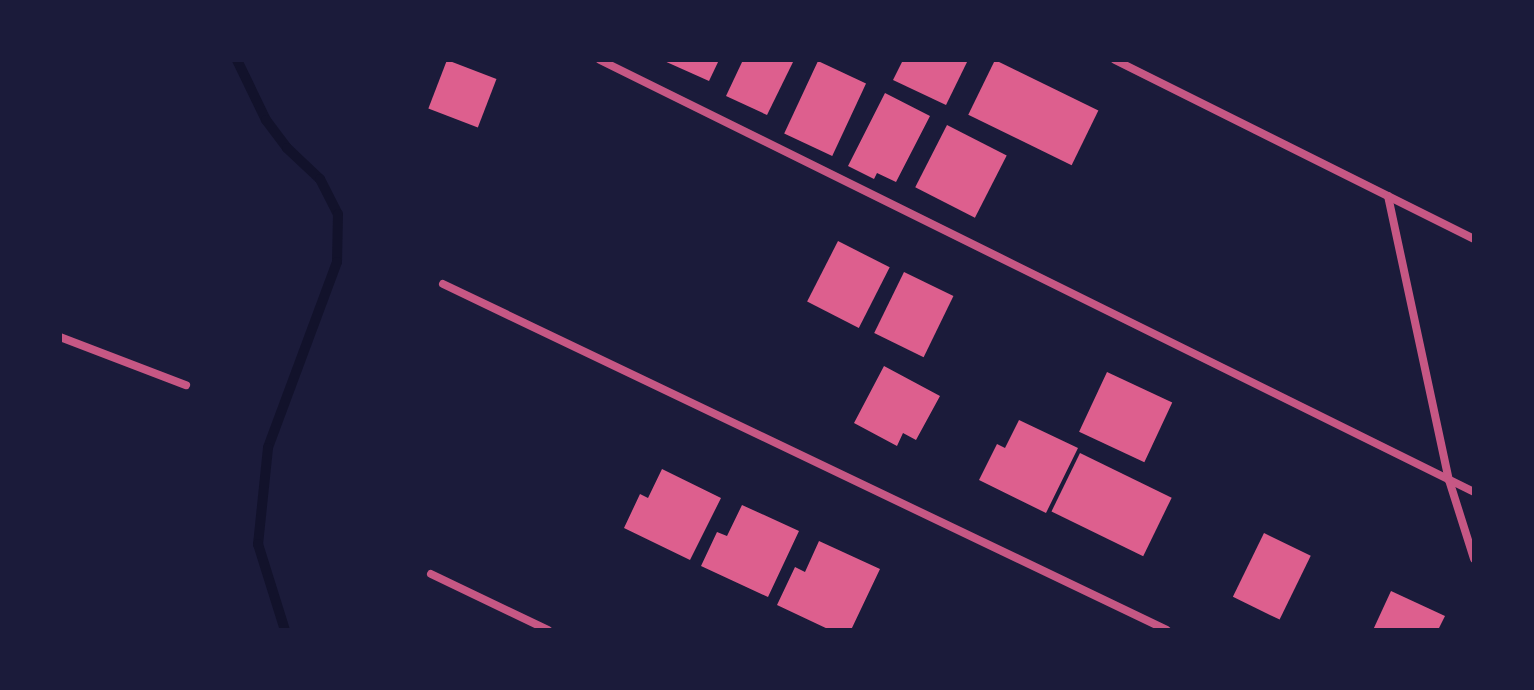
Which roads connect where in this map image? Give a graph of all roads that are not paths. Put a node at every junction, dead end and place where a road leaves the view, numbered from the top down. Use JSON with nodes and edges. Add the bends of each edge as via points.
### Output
{"nodes":[{"id":1,"x":600,"y":60,"type":"edge"},
{"id":2,"x":1115,"y":60,"type":"edge"},
{"id":3,"x":1388,"y":196,"type":"junction"},
{"id":4,"x":1474,"y":239,"type":"edge"},
{"id":5,"x":443,"y":284,"type":"dead end"},
{"id":6,"x":60,"y":337,"type":"edge"},
{"id":7,"x":186,"y":385,"type":"dead end"},
{"id":8,"x":1449,"y":480,"type":"junction"},
{"id":9,"x":1474,"y":492,"type":"edge"},
{"id":10,"x":1474,"y":559,"type":"edge"},
{"id":11,"x":431,"y":574,"type":"dead end"},
{"id":12,"x":548,"y":630,"type":"edge"},
{"id":13,"x":1167,"y":630,"type":"edge"}],
"edges":[{"from":1,"to":8,"type":"street"},
{"from":2,"to":3,"type":"street"},
{"from":3,"to":4,"type":"street"},
{"from":3,"to":8,"type":"street"},
{"from":5,"to":13,"type":"street"},
{"from":6,"to":7,"type":"street"},
{"from":8,"to":9,"type":"street"},
{"from":8,"to":10,"type":"street"},
{"from":11,"to":12,"type":"street"}]}
